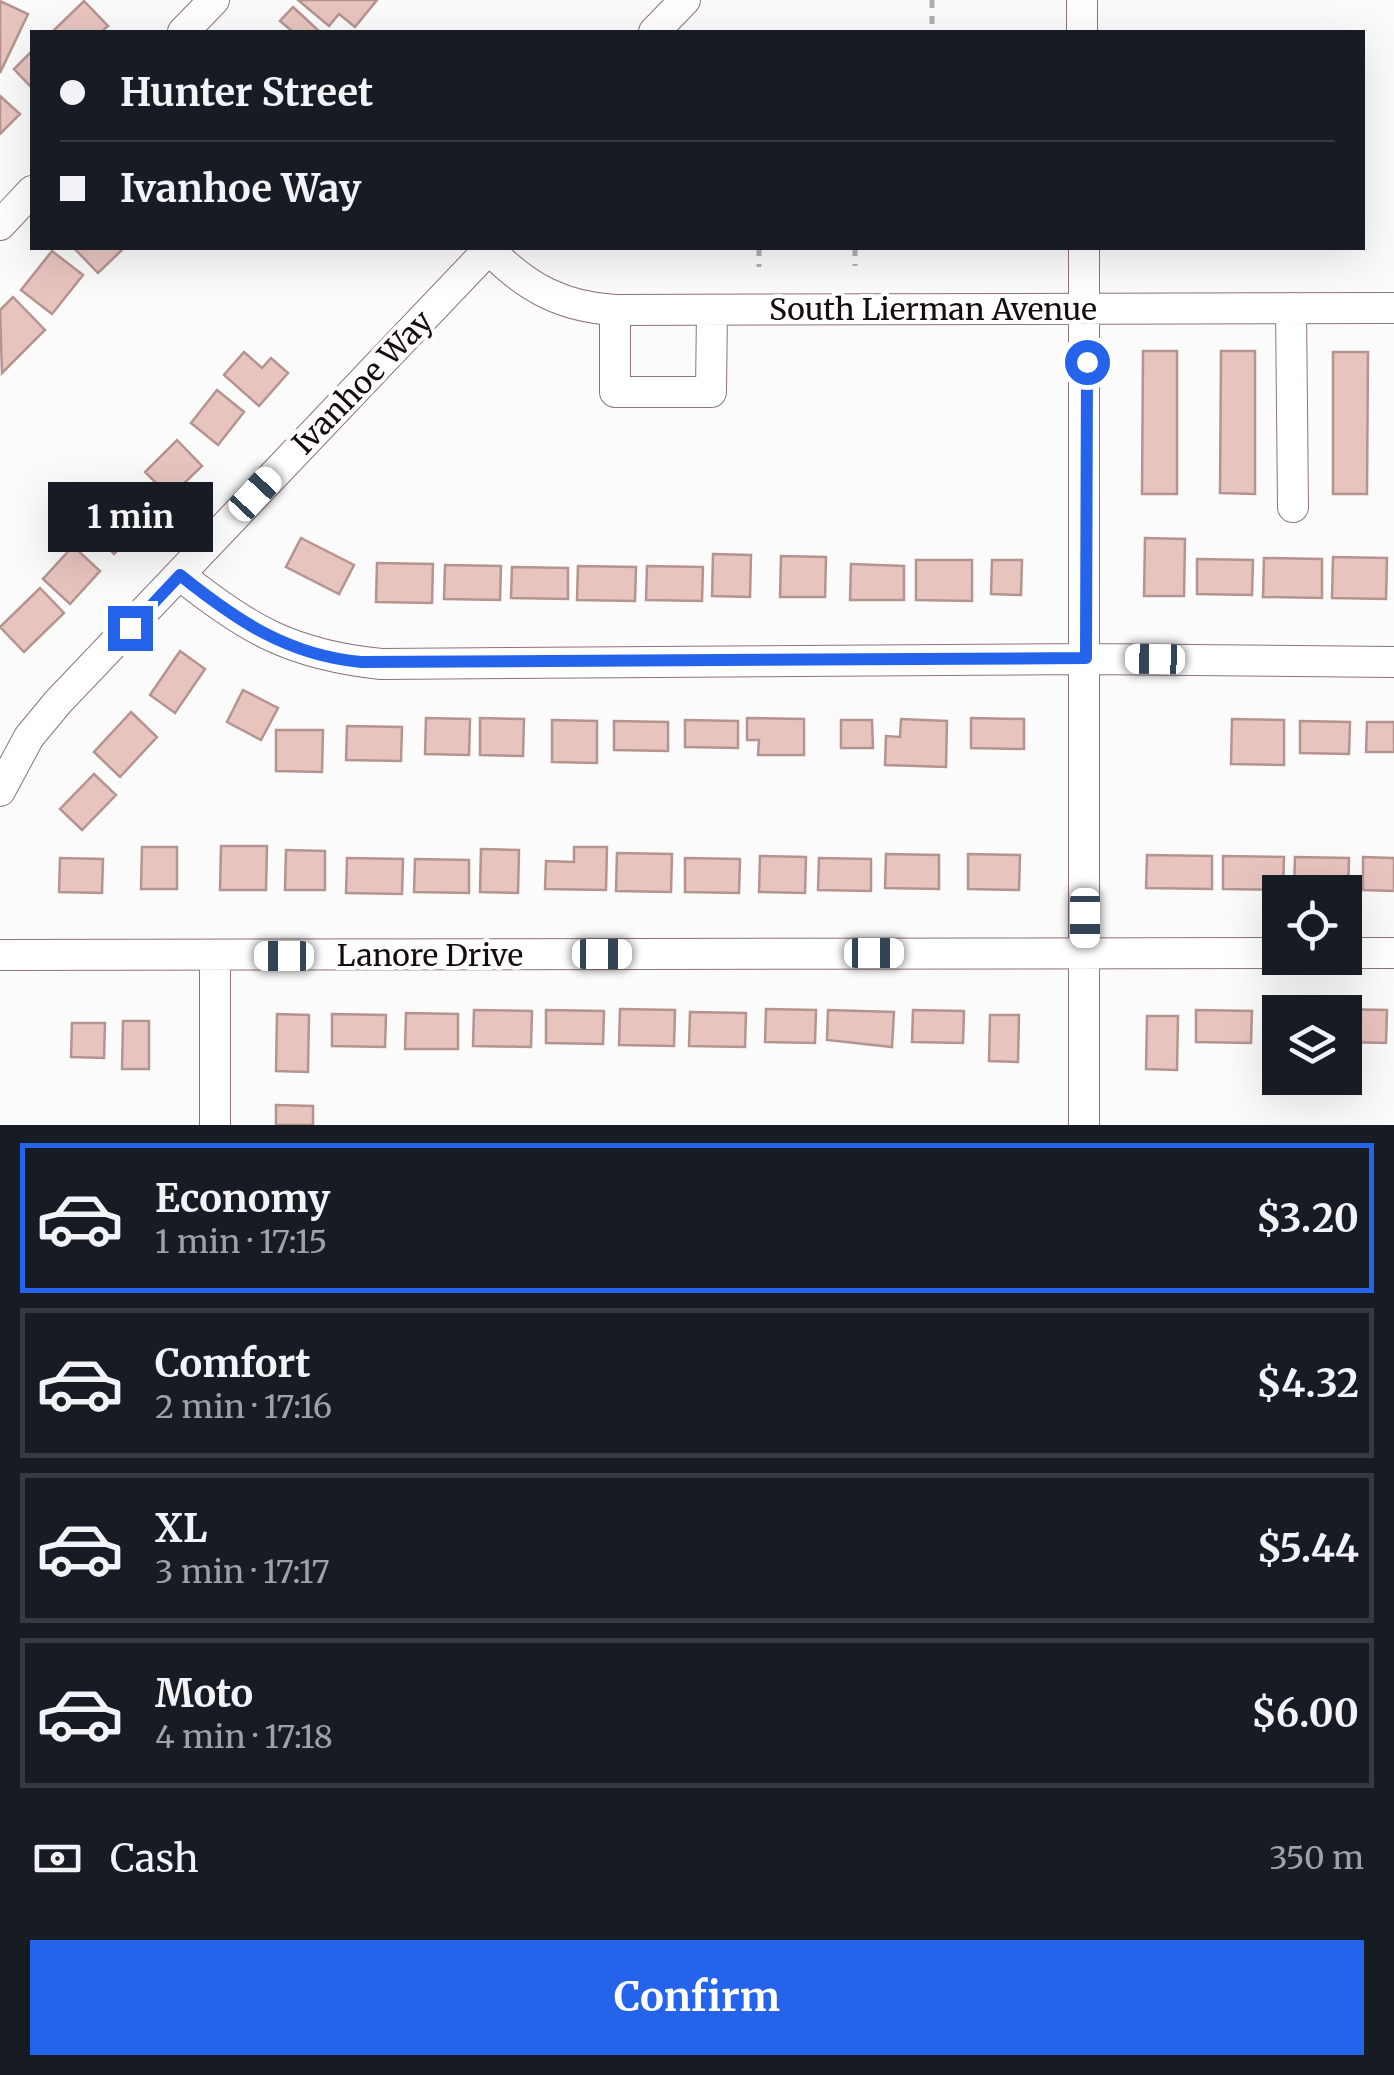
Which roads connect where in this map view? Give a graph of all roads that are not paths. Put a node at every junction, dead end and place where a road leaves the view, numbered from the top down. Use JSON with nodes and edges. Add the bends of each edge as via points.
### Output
{"nodes":[{"id":1,"x":214,"y":0,"type":"edge"},
{"id":2,"x":685,"y":0,"type":"edge"},
{"id":3,"x":1082,"y":0,"type":"edge"},
{"id":4,"x":182,"y":20,"type":"edge"},
{"id":5,"x":656,"y":30,"type":"edge"},
{"id":6,"x":1082,"y":30,"type":"edge"},
{"id":7,"x":30,"y":193,"type":"edge"},
{"id":8,"x":0,"y":225,"type":"edge"},
{"id":9,"x":489,"y":250,"type":"edge"},
{"id":10,"x":491,"y":250,"type":"edge"},
{"id":11,"x":1084,"y":250,"type":"edge"},
{"id":12,"x":1087,"y":308,"type":"junction"},
{"id":13,"x":1291,"y":308,"type":"junction"},
{"id":14,"x":1394,"y":308,"type":"edge"},
{"id":15,"x":615,"y":310,"type":"junction"},
{"id":16,"x":712,"y":310,"type":"junction"},
{"id":17,"x":1292,"y":507,"type":"dead end"},
{"id":18,"x":180,"y":575,"type":"junction"},
{"id":19,"x":1086,"y":658,"type":"junction"},
{"id":20,"x":1394,"y":662,"type":"edge"},
{"id":21,"x":0,"y":790,"type":"edge"},
{"id":22,"x":1085,"y":952,"type":"junction"},
{"id":23,"x":1262,"y":954,"type":"edge"},
{"id":24,"x":1362,"y":954,"type":"edge"},
{"id":25,"x":1394,"y":954,"type":"edge"},
{"id":26,"x":0,"y":955,"type":"edge"},
{"id":27,"x":215,"y":956,"type":"junction"},
{"id":28,"x":215,"y":1125,"type":"edge"},
{"id":29,"x":1084,"y":1125,"type":"edge"}],
"edges":[{"from":1,"to":4,"type":"street"},
{"from":2,"to":5,"type":"street"},
{"from":3,"to":6,"type":"street"},
{"from":7,"to":8,"type":"street"},
{"from":9,"to":18,"type":"street","name":"Ivanhoe Way"},
{"from":10,"to":15,"type":"street","name":"South Lierman Avenue","via":[[538,292]]},
{"from":11,"to":12,"type":"street"},
{"from":12,"to":13,"type":"street","name":"South Lierman Avenue"},
{"from":12,"to":16,"type":"street","name":"South Lierman Avenue"},
{"from":12,"to":19,"type":"street"},
{"from":13,"to":14,"type":"street","name":"South Lierman Avenue"},
{"from":13,"to":17,"type":"street"},
{"from":15,"to":16,"type":"street","name":"South Lierman Avenue"},
{"from":15,"to":16,"type":"street","via":[[615,392],[712,392]]},
{"from":18,"to":19,"type":"street","via":[[265,636],[340,660]]},
{"from":18,"to":21,"type":"street","name":"Ivanhoe Way","via":[[38,726]]},
{"from":19,"to":20,"type":"street"},
{"from":19,"to":22,"type":"street"},
{"from":22,"to":23,"type":"street","name":"Lanore Drive"},
{"from":22,"to":27,"type":"street","name":"Lanore Drive"},
{"from":22,"to":29,"type":"street"},
{"from":24,"to":25,"type":"street"},
{"from":26,"to":27,"type":"street","name":"Lanore Drive"},
{"from":27,"to":28,"type":"street"}]}
